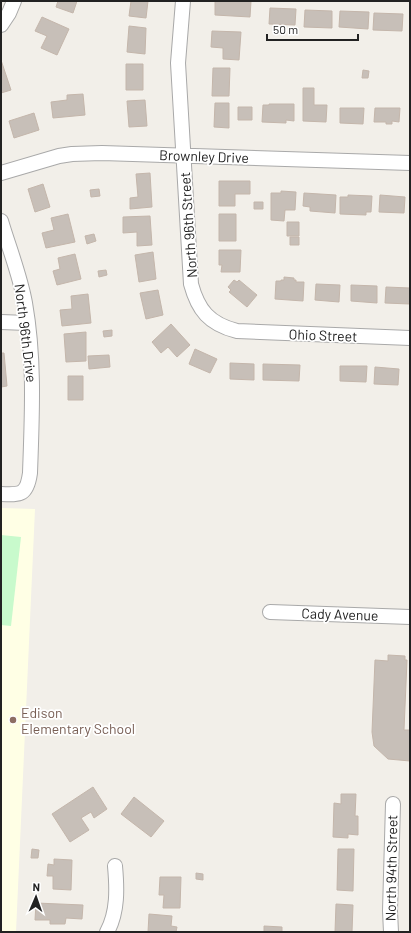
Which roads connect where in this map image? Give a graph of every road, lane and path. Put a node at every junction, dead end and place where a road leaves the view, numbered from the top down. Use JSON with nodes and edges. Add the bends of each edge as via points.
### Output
{"nodes":[{"id":1,"x":14,"y":1,"type":"edge"},
{"id":2,"x":183,"y":1,"type":"edge"},
{"id":3,"x":1,"y":25,"type":"edge"},
{"id":4,"x":183,"y":155,"type":"junction"},
{"id":5,"x":410,"y":163,"type":"edge"},
{"id":6,"x":1,"y":172,"type":"edge"},
{"id":7,"x":1,"y":221,"type":"edge"},
{"id":8,"x":1,"y":322,"type":"edge"},
{"id":9,"x":27,"y":323,"type":"junction"},
{"id":10,"x":237,"y":331,"type":"joint"},
{"id":11,"x":410,"y":338,"type":"edge"},
{"id":12,"x":1,"y":494,"type":"edge"},
{"id":13,"x":270,"y":612,"type":"dead end"},
{"id":14,"x":410,"y":617,"type":"edge"},
{"id":15,"x":393,"y":804,"type":"dead end"},
{"id":16,"x":115,"y":866,"type":"dead end"},
{"id":17,"x":108,"y":932,"type":"edge"},
{"id":18,"x":391,"y":932,"type":"edge"}],
"edges":[{"from":1,"to":3,"type":"street"},
{"from":2,"to":4,"type":"street","name":"North 96th Street","via":[[178,63]]},
{"from":4,"to":5,"type":"street","name":"Brownley Drive"},
{"from":4,"to":6,"type":"street","name":"Brownley Drive","via":[[72,154],[46,158]]},
{"from":4,"to":10,"type":"street","name":"North 96th Street","via":[[191,284],[199,306],[207,316],[228,329]]},
{"from":7,"to":9,"type":"street","name":"North 96th Drive","via":[[20,282]]},
{"from":8,"to":9,"type":"street"},
{"from":9,"to":12,"type":"street","name":"North 96th Drive","via":[[33,380],[29,484],[21,494]]},
{"from":10,"to":11,"type":"street","name":"Ohio Street"},
{"from":13,"to":14,"type":"street","name":"Cady Avenue"},
{"from":15,"to":18,"type":"street","name":"North 94th Street"},
{"from":16,"to":17,"type":"street","via":[[117,887]]}]}
